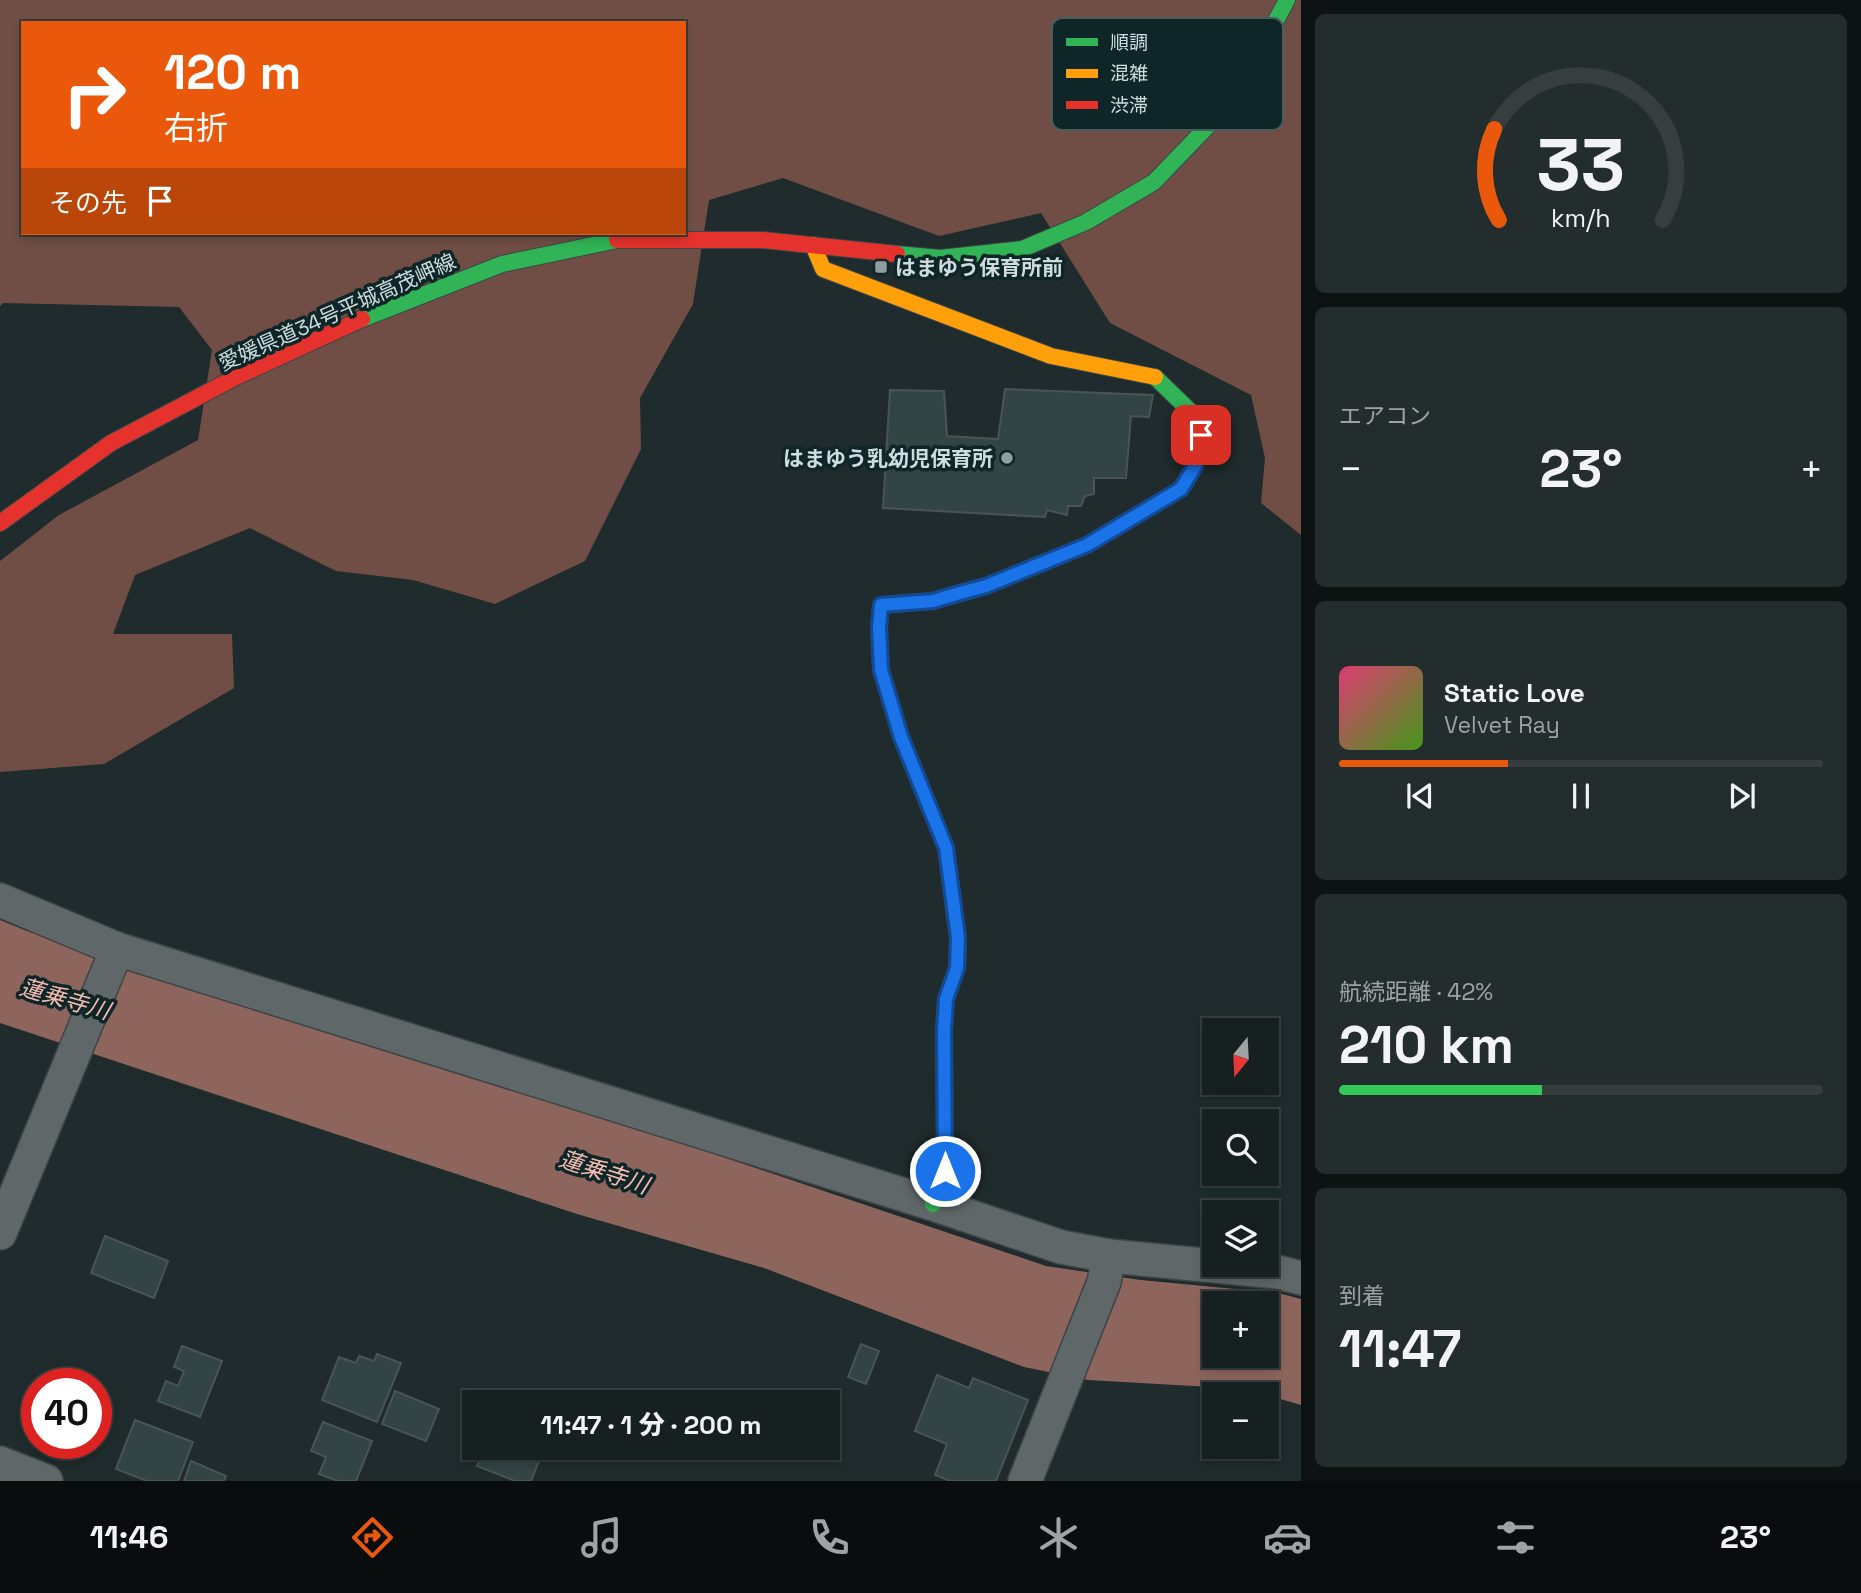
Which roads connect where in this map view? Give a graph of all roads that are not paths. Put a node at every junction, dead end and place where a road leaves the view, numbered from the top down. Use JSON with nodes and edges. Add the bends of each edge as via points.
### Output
{"nodes":[{"id":1,"x":1287,"y":0,"type":"edge"},
{"id":2,"x":1277,"y":18,"type":"edge"},
{"id":3,"x":1204,"y":130,"type":"edge"},
{"id":4,"x":813,"y":245,"type":"junction"},
{"id":5,"x":0,"y":523,"type":"edge"},
{"id":6,"x":0,"y":900,"type":"edge"},
{"id":7,"x":114,"y":958,"type":"junction"},
{"id":8,"x":933,"y":1204,"type":"junction"},
{"id":9,"x":0,"y":1233,"type":"edge"},
{"id":10,"x":1107,"y":1269,"type":"junction"},
{"id":11,"x":1301,"y":1278,"type":"edge"},
{"id":12,"x":0,"y":1463,"type":"edge"},
{"id":13,"x":46,"y":1481,"type":"edge"},
{"id":14,"x":1025,"y":1481,"type":"edge"}],
"edges":[{"from":1,"to":2,"type":"main road","name":"愛媛県道34号平城高茂岬線"},
{"from":3,"to":4,"type":"main road","name":"愛媛県道34号平城高茂岬線","via":[[1154,182],[1086,222],[1021,249],[940,258]]},
{"from":4,"to":5,"type":"main road","name":"愛媛県道34号平城高茂岬線","via":[[763,240],[617,240],[502,264],[383,310],[227,382],[111,443]]},
{"from":4,"to":8,"type":"main road","via":[[823,269],[956,321],[1051,356],[1156,377],[1190,411],[1201,435],[1195,466],[1181,489],[1087,545],[986,586],[933,601],[881,605],[881,670],[901,737],[946,848],[958,938],[957,968],[946,999],[944,1030],[945,1171]]},
{"from":6,"to":7,"type":"street"},
{"from":7,"to":8,"type":"street"},
{"from":7,"to":9,"type":"street"},
{"from":8,"to":10,"type":"street","via":[[1061,1247]]},
{"from":10,"to":11,"type":"street","via":[[1277,1272]]},
{"from":10,"to":14,"type":"street"},
{"from":12,"to":13,"type":"street"}]}
